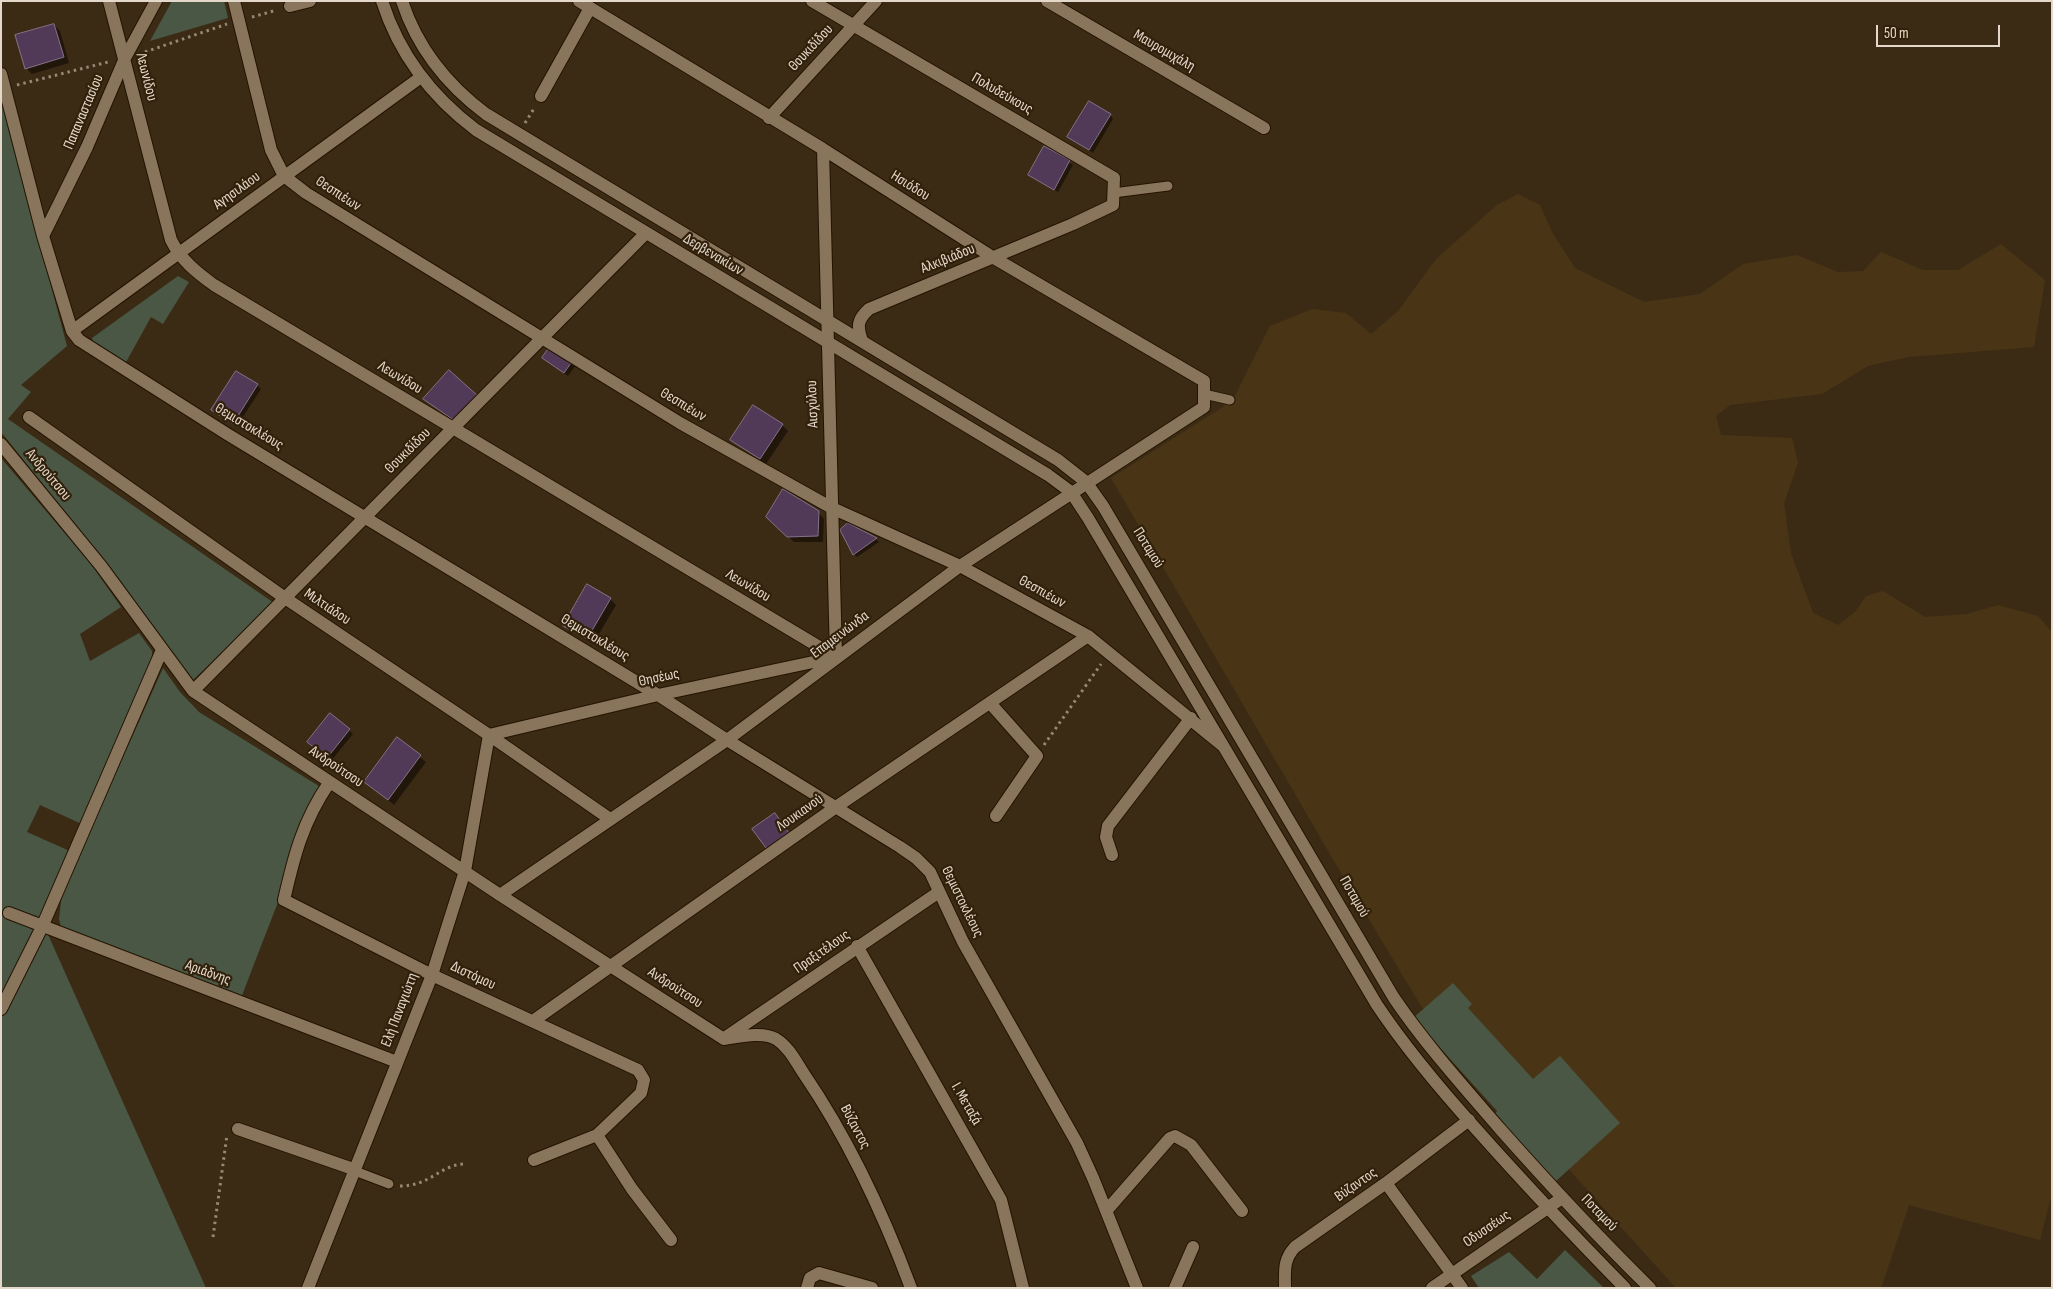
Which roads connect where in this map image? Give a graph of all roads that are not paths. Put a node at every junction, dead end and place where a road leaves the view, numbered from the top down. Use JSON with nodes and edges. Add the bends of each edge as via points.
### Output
{"nodes":[{"id":1,"x":108,"y":1,"type":"edge"},
{"id":2,"x":156,"y":1,"type":"edge"},
{"id":3,"x":234,"y":1,"type":"edge"},
{"id":4,"x":310,"y":1,"type":"edge"},
{"id":5,"x":382,"y":1,"type":"edge"},
{"id":6,"x":402,"y":1,"type":"edge"},
{"id":7,"x":812,"y":1,"type":"edge"},
{"id":8,"x":876,"y":1,"type":"edge"},
{"id":9,"x":1047,"y":1,"type":"edge"},
{"id":10,"x":585,"y":4,"type":"edge"},
{"id":11,"x":290,"y":6,"type":"dead end"},
{"id":12,"x":854,"y":26,"type":"junction"},
{"id":13,"x":124,"y":58,"type":"junction"},
{"id":14,"x":1,"y":74,"type":"edge"},
{"id":15,"x":421,"y":77,"type":"junction"},
{"id":16,"x":541,"y":96,"type":"road end"},
{"id":17,"x":769,"y":118,"type":"junction"},
{"id":18,"x":1264,"y":128,"type":"dead end"},
{"id":19,"x":823,"y":150,"type":"junction"},
{"id":20,"x":284,"y":176,"type":"junction"},
{"id":21,"x":1168,"y":186,"type":"dead end"},
{"id":22,"x":1113,"y":193,"type":"junction"},
{"id":23,"x":646,"y":233,"type":"junction"},
{"id":24,"x":43,"y":236,"type":"junction"},
{"id":25,"x":178,"y":254,"type":"junction"},
{"id":26,"x":994,"y":258,"type":"junction"},
{"id":27,"x":826,"y":321,"type":"junction"},
{"id":28,"x":72,"y":331,"type":"junction"},
{"id":29,"x":544,"y":337,"type":"junction"},
{"id":30,"x":862,"y":342,"type":"junction"},
{"id":31,"x":827,"y":344,"type":"junction"},
{"id":32,"x":1204,"y":400,"type":"junction"},
{"id":33,"x":1230,"y":400,"type":"dead end"},
{"id":34,"x":29,"y":417,"type":"dead end"},
{"id":35,"x":453,"y":428,"type":"junction"},
{"id":36,"x":1,"y":444,"type":"edge"},
{"id":37,"x":1086,"y":482,"type":"junction"},
{"id":38,"x":1071,"y":492,"type":"junction"},
{"id":39,"x":832,"y":508,"type":"junction"},
{"id":40,"x":366,"y":517,"type":"junction"},
{"id":41,"x":960,"y":566,"type":"junction"},
{"id":42,"x":284,"y":598,"type":"junction"},
{"id":43,"x":1088,"y":636,"type":"junction"},
{"id":44,"x":162,"y":650,"type":"junction"},
{"id":45,"x":836,"y":658,"type":"junction"},
{"id":46,"x":193,"y":691,"type":"junction"},
{"id":47,"x":658,"y":695,"type":"junction"},
{"id":48,"x":990,"y":703,"type":"junction"},
{"id":49,"x":1191,"y":718,"type":"junction"},
{"id":50,"x":489,"y":735,"type":"junction"},
{"id":51,"x":727,"y":740,"type":"junction"},
{"id":52,"x":1224,"y":747,"type":"junction"},
{"id":53,"x":329,"y":783,"type":"junction"},
{"id":54,"x":836,"y":807,"type":"junction"},
{"id":55,"x":996,"y":816,"type":"dead end"},
{"id":56,"x":610,"y":819,"type":"junction"},
{"id":57,"x":1112,"y":855,"type":"dead end"},
{"id":58,"x":465,"y":872,"type":"junction"},
{"id":59,"x":939,"y":892,"type":"junction"},
{"id":60,"x":500,"y":895,"type":"junction"},
{"id":61,"x":9,"y":913,"type":"dead end"},
{"id":62,"x":42,"y":927,"type":"junction"},
{"id":63,"x":857,"y":946,"type":"junction"},
{"id":64,"x":611,"y":965,"type":"junction"},
{"id":65,"x":432,"y":975,"type":"junction"},
{"id":66,"x":1,"y":1009,"type":"edge"},
{"id":67,"x":533,"y":1021,"type":"junction"},
{"id":68,"x":724,"y":1039,"type":"junction"},
{"id":69,"x":397,"y":1062,"type":"junction"},
{"id":70,"x":1468,"y":1120,"type":"junction"},
{"id":71,"x":238,"y":1129,"type":"road end"},
{"id":72,"x":598,"y":1135,"type":"junction"},
{"id":73,"x":534,"y":1160,"type":"dead end"},
{"id":74,"x":355,"y":1171,"type":"junction"},
{"id":75,"x":1386,"y":1183,"type":"junction"},
{"id":76,"x":389,"y":1184,"type":"road end"},
{"id":77,"x":1562,"y":1198,"type":"junction"},
{"id":78,"x":1546,"y":1208,"type":"junction"},
{"id":79,"x":1107,"y":1210,"type":"junction"},
{"id":80,"x":1242,"y":1212,"type":"dead end"},
{"id":81,"x":671,"y":1240,"type":"dead end"},
{"id":82,"x":1193,"y":1247,"type":"dead end"},
{"id":83,"x":1452,"y":1274,"type":"junction"},
{"id":84,"x":308,"y":1288,"type":"edge"},
{"id":85,"x":807,"y":1288,"type":"edge"},
{"id":86,"x":872,"y":1288,"type":"edge"},
{"id":87,"x":911,"y":1288,"type":"edge"},
{"id":88,"x":1023,"y":1288,"type":"edge"},
{"id":89,"x":1137,"y":1288,"type":"edge"},
{"id":90,"x":1175,"y":1288,"type":"edge"},
{"id":91,"x":1285,"y":1288,"type":"edge"},
{"id":92,"x":1432,"y":1288,"type":"edge"},
{"id":93,"x":1462,"y":1288,"type":"edge"},
{"id":94,"x":1625,"y":1288,"type":"edge"},
{"id":95,"x":1650,"y":1288,"type":"edge"}],
"edges":[{"from":1,"to":13,"type":"street","name":"Λεωνίδου"},
{"from":2,"to":13,"type":"street","name":"Παπαναστασίου"},
{"from":3,"to":20,"type":"street","name":"Θεσπιέων","via":[[271,150]]},
{"from":4,"to":11,"type":"street"},
{"from":5,"to":15,"type":"street","name":"Δερβενακίων","via":[[402,49]]},
{"from":6,"to":27,"type":"street","name":"Δερβενακίων","via":[[418,39],[437,67],[467,100]]},
{"from":7,"to":12,"type":"street","name":"Πολυδεύκους"},
{"from":8,"to":12,"type":"street","name":"Θουκιδίδου"},
{"from":9,"to":18,"type":"street","name":"Μαυρομιχάλη"},
{"from":10,"to":16,"type":"street"},
{"from":10,"to":17,"type":"street","name":"Ησιόδου"},
{"from":12,"to":17,"type":"street","name":"Θουκιδίδου"},
{"from":12,"to":22,"type":"street","name":"Πολυδεύκους","via":[[1114,178]]},
{"from":13,"to":24,"type":"street","name":"Παπαναστασίου","via":[[87,148]]},
{"from":13,"to":25,"type":"street","name":"Λεωνίδου","via":[[170,240]]},
{"from":14,"to":24,"type":"street"},
{"from":15,"to":20,"type":"street","name":"Αγησιλάου"},
{"from":15,"to":23,"type":"street","name":"Δερβενακίων","via":[[438,98],[476,130]]},
{"from":17,"to":19,"type":"street","name":"Ησιόδου"},
{"from":19,"to":26,"type":"street","name":"Ησιόδου"},
{"from":19,"to":27,"type":"street","name":"Αισχύλου"},
{"from":20,"to":25,"type":"street","name":"Αγησιλάου"},
{"from":20,"to":29,"type":"street","name":"Θεσπιέων","via":[[330,210]]},
{"from":21,"to":22,"type":"lane"},
{"from":22,"to":26,"type":"street","name":"Αλκιβιάδου","via":[[1113,205]]},
{"from":23,"to":29,"type":"street","name":"Θουκιδίδου"},
{"from":23,"to":31,"type":"street","name":"Δερβενακίων"},
{"from":24,"to":28,"type":"street"},
{"from":25,"to":28,"type":"street","name":"Αγησιλάου"},
{"from":25,"to":35,"type":"street","name":"Λεωνίδου","via":[[214,285]]},
{"from":26,"to":30,"type":"street","name":"Αλκιβιάδου","via":[[869,309],[859,318]]},
{"from":26,"to":32,"type":"street","name":"Ησιόδου","via":[[1204,381]]},
{"from":27,"to":30,"type":"street","name":"Δερβενακίων"},
{"from":27,"to":31,"type":"street","name":"Αισχύλου"},
{"from":28,"to":40,"type":"street","name":"Θεμιστοκλέους","via":[[91,348]]},
{"from":29,"to":35,"type":"street","name":"Θουκιδίδου"},
{"from":29,"to":39,"type":"street","name":"Θεσπιέων","via":[[680,423]]},
{"from":30,"to":37,"type":"street","name":"Δερβενακίων","via":[[1058,460]]},
{"from":31,"to":38,"type":"street","name":"Δερβενακίων","via":[[1048,475]]},
{"from":31,"to":39,"type":"street","name":"Αισχύλου"},
{"from":32,"to":33,"type":"lane"},
{"from":32,"to":37,"type":"street","name":"Επαμεινώνδα"},
{"from":34,"to":42,"type":"street","name":"Μιλτιάδου"},
{"from":35,"to":40,"type":"street","name":"Θουκιδίδου"},
{"from":35,"to":45,"type":"street","name":"Λεωνίδου"},
{"from":36,"to":44,"type":"street","name":"Ανδρούτσου","via":[[101,566]]},
{"from":37,"to":38,"type":"street","name":"Επαμεινώνδα"},
{"from":37,"to":77,"type":"street","name":"Ποταμού","via":[[1144,572],[1394,998],[1436,1056]]},
{"from":38,"to":41,"type":"street","name":"Επαμεινώνδα"},
{"from":38,"to":52,"type":"street"},
{"from":39,"to":41,"type":"street","name":"Θεσπιέων"},
{"from":39,"to":45,"type":"street","name":"Αισχύλου"},
{"from":40,"to":42,"type":"street","name":"Θουκιδίδου"},
{"from":40,"to":47,"type":"street","name":"Θεμιστοκλέους"},
{"from":41,"to":43,"type":"street","name":"Θεσπιέων"},
{"from":41,"to":45,"type":"street","name":"Επαμεινώνδα"},
{"from":42,"to":46,"type":"street","name":"Θουκιδίδου"},
{"from":42,"to":50,"type":"street","name":"Μιλτιάδου"},
{"from":43,"to":48,"type":"street","name":"Λουκιανού"},
{"from":43,"to":49,"type":"street","name":"Θεσπιέων"},
{"from":44,"to":46,"type":"street","name":"Ανδρούτσου"},
{"from":44,"to":62,"type":"street"},
{"from":45,"to":47,"type":"street","name":"Θησέως"},
{"from":45,"to":51,"type":"street","name":"Επαμεινώνδα"},
{"from":46,"to":53,"type":"street","name":"Ανδρούτσου"},
{"from":47,"to":50,"type":"street","name":"Θησέως"},
{"from":47,"to":51,"type":"street","name":"Θεμιστοκλέους"},
{"from":48,"to":54,"type":"street","name":"Λουκιανού"},
{"from":48,"to":55,"type":"street","via":[[1036,756]]},
{"from":49,"to":52,"type":"street","name":"Θεσπιέων"},
{"from":49,"to":57,"type":"street","via":[[1108,826],[1106,837]]},
{"from":50,"to":56,"type":"street","name":"Μιλτιάδου"},
{"from":50,"to":58,"type":"street","name":"Ελή Παναγιώτη"},
{"from":51,"to":54,"type":"street","name":"Θεμιστοκλέους"},
{"from":51,"to":56,"type":"street","name":"Επαμεινώνδα"},
{"from":52,"to":70,"type":"street","via":[[1385,1018]]},
{"from":53,"to":58,"type":"street","name":"Ανδρούτσου"},
{"from":53,"to":65,"type":"street","name":"Διστόμου","via":[[299,838],[284,900]]},
{"from":54,"to":59,"type":"street","name":"Θεμιστοκλέους","via":[[916,858],[930,872]]},
{"from":54,"to":64,"type":"street","name":"Λουκιανού"},
{"from":56,"to":60,"type":"street","name":"Επαμεινώνδα"},
{"from":58,"to":60,"type":"street","name":"Ανδρούτσου"},
{"from":58,"to":65,"type":"street","name":"Ελή Παναγιώτη"},
{"from":59,"to":63,"type":"street","name":"Πραξιτέλους"},
{"from":59,"to":79,"type":"street","name":"Θεμιστοκλέους","via":[[963,942],[1077,1143]]},
{"from":60,"to":64,"type":"street","name":"Ανδρούτσου"},
{"from":61,"to":62,"type":"street","name":"Αριάδνης"},
{"from":62,"to":66,"type":"street"},
{"from":62,"to":69,"type":"street","name":"Αριάδνης"},
{"from":63,"to":68,"type":"street","name":"Πραξιτέλους"},
{"from":63,"to":88,"type":"street","name":"Ι. Μεταξά","via":[[1001,1200]]},
{"from":64,"to":67,"type":"street","name":"Λουκιανού"},
{"from":64,"to":68,"type":"street","name":"Ανδρούτσου"},
{"from":65,"to":67,"type":"street","name":"Διστόμου"},
{"from":65,"to":69,"type":"street","name":"Ελή Παναγιώτη"},
{"from":67,"to":72,"type":"street","name":"Διστόμου","via":[[639,1071],[644,1083],[639,1096]]},
{"from":68,"to":87,"type":"street","name":"Βύζαντος","via":[[764,1035],[785,1046],[833,1118],[882,1213]]},
{"from":69,"to":74,"type":"street","name":"Ελή Παναγιώτη"},
{"from":70,"to":75,"type":"street","name":"Βύζαντος"},
{"from":70,"to":78,"type":"street"},
{"from":71,"to":74,"type":"street"},
{"from":72,"to":73,"type":"street"},
{"from":72,"to":81,"type":"street","via":[[632,1189]]},
{"from":74,"to":76,"type":"lane"},
{"from":74,"to":84,"type":"street","name":"Ελή Παναγιώτη"},
{"from":75,"to":83,"type":"street"},
{"from":75,"to":91,"type":"street","name":"Βύζαντος","via":[[1288,1254],[1284,1263]]},
{"from":77,"to":78,"type":"street","name":"Οδυσσέως"},
{"from":77,"to":95,"type":"street","name":"Ποταμού"},
{"from":78,"to":83,"type":"street","name":"Οδυσσέως"},
{"from":78,"to":94,"type":"street"},
{"from":79,"to":80,"type":"street","via":[[1170,1138],[1176,1136],[1191,1145]]},
{"from":79,"to":89,"type":"street","name":"Θεμιστοκλέους"},
{"from":82,"to":90,"type":"street"},
{"from":83,"to":92,"type":"street","name":"Οδυσσέως"},
{"from":83,"to":93,"type":"street"},
{"from":85,"to":86,"type":"street","via":[[810,1278],[819,1273]]}]}
